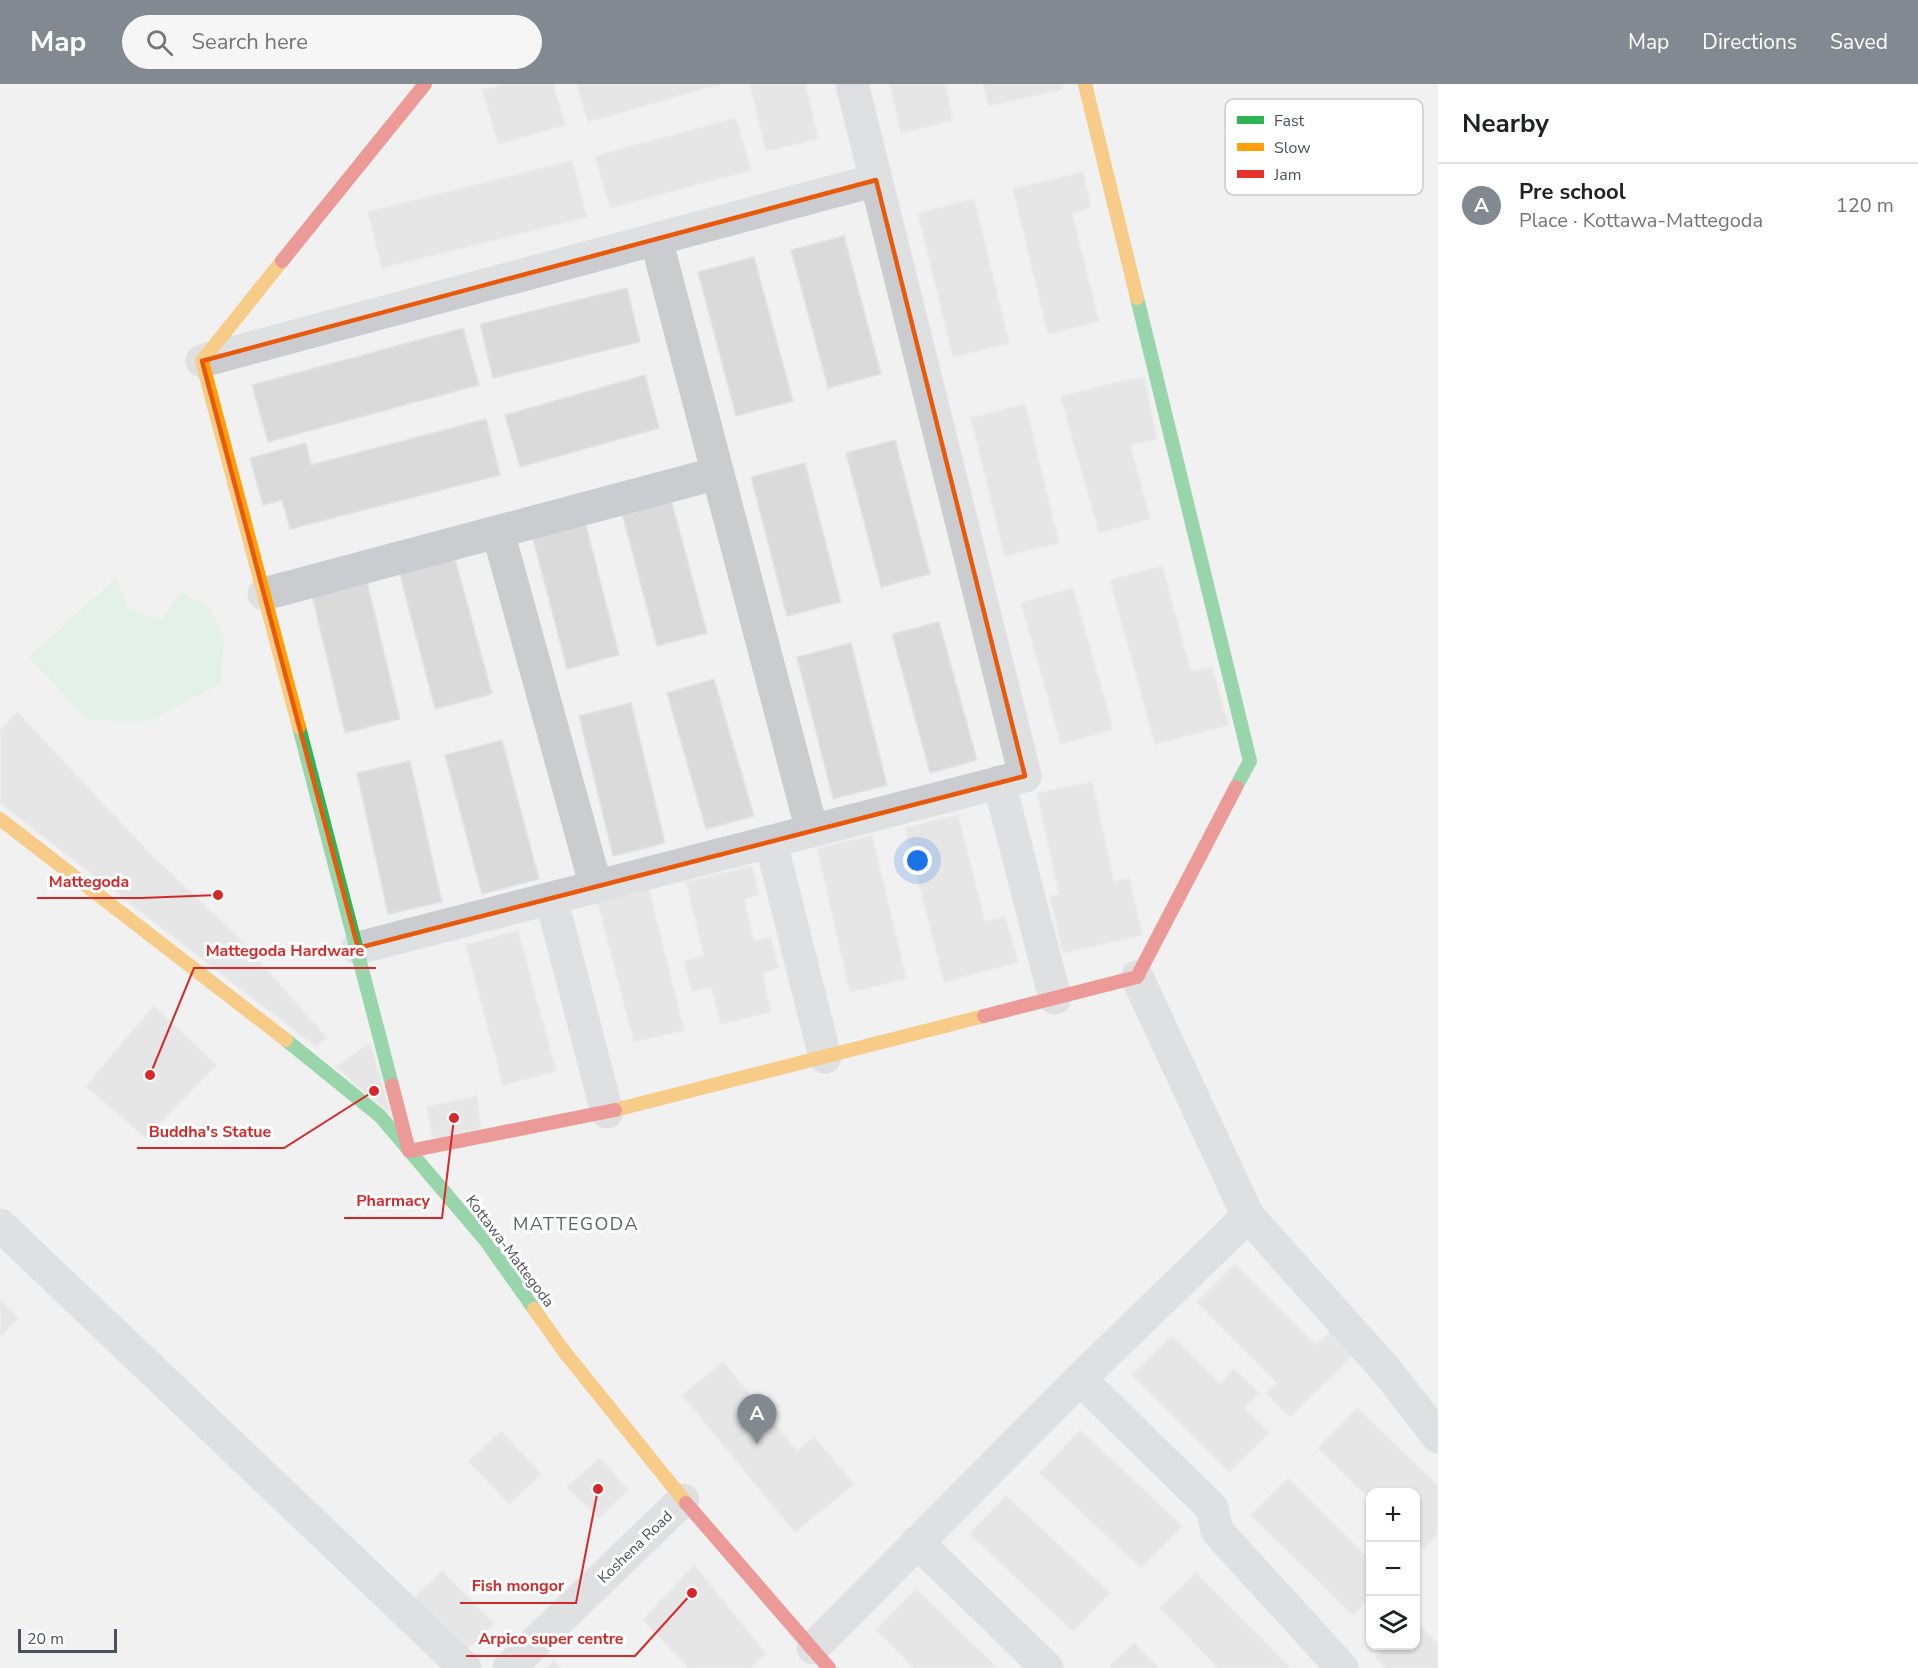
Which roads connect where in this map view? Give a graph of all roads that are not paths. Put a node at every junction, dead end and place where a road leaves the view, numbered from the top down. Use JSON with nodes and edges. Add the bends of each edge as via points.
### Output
{"nodes":[{"id":1,"x":425,"y":84,"type":"edge"},
{"id":2,"x":852,"y":84,"type":"edge"},
{"id":3,"x":1085,"y":84,"type":"edge"},
{"id":4,"x":876,"y":180,"type":"junction"},
{"id":5,"x":657,"y":239,"type":"junction"},
{"id":6,"x":202,"y":361,"type":"junction"},
{"id":7,"x":718,"y":473,"type":"junction"},
{"id":8,"x":498,"y":532,"type":"junction"},
{"id":9,"x":264,"y":594,"type":"junction"},
{"id":10,"x":999,"y":783,"type":"junction"},
{"id":11,"x":0,"y":819,"type":"edge"},
{"id":12,"x":812,"y":831,"type":"junction"},
{"id":13,"x":771,"y":842,"type":"junction"},
{"id":14,"x":596,"y":887,"type":"junction"},
{"id":15,"x":551,"y":898,"type":"junction"},
{"id":16,"x":358,"y":948,"type":"junction"},
{"id":17,"x":1137,"y":977,"type":"junction"},
{"id":18,"x":1054,"y":998,"type":"junction"},
{"id":19,"x":825,"y":1057,"type":"junction"},
{"id":20,"x":607,"y":1112,"type":"junction"},
{"id":21,"x":410,"y":1151,"type":"junction"},
{"id":22,"x":1248,"y":1216,"type":"junction"},
{"id":23,"x":0,"y":1225,"type":"edge"},
{"id":24,"x":1080,"y":1379,"type":"junction"},
{"id":25,"x":1438,"y":1437,"type":"edge"},
{"id":26,"x":683,"y":1500,"type":"junction"},
{"id":27,"x":917,"y":1542,"type":"junction"},
{"id":28,"x":821,"y":1658,"type":"edge"},
{"id":29,"x":465,"y":1668,"type":"edge"},
{"id":30,"x":509,"y":1668,"type":"edge"},
{"id":31,"x":1047,"y":1668,"type":"edge"},
{"id":32,"x":1342,"y":1668,"type":"edge"}],
"edges":[{"from":1,"to":6,"type":"street"},
{"from":2,"to":4,"type":"street"},
{"from":3,"to":17,"type":"street","via":[[1250,761]]},
{"from":4,"to":5,"type":"street"},
{"from":4,"to":10,"type":"street","via":[[1025,776]]},
{"from":5,"to":6,"type":"street"},
{"from":5,"to":7,"type":"street"},
{"from":6,"to":9,"type":"street"},
{"from":7,"to":8,"type":"street"},
{"from":7,"to":12,"type":"street"},
{"from":8,"to":9,"type":"street"},
{"from":8,"to":14,"type":"street"},
{"from":9,"to":16,"type":"street"},
{"from":10,"to":12,"type":"street"},
{"from":10,"to":18,"type":"street"},
{"from":11,"to":21,"type":"street","name":"Kottawa-Mattegoda","via":[[380,1116]]},
{"from":12,"to":13,"type":"street"},
{"from":13,"to":14,"type":"street"},
{"from":13,"to":19,"type":"street"},
{"from":14,"to":15,"type":"street"},
{"from":15,"to":16,"type":"street"},
{"from":15,"to":20,"type":"street"},
{"from":16,"to":21,"type":"street"},
{"from":17,"to":18,"type":"street"},
{"from":17,"to":22,"type":"street"},
{"from":18,"to":19,"type":"street"},
{"from":19,"to":20,"type":"street"},
{"from":20,"to":21,"type":"street"},
{"from":21,"to":26,"type":"street","name":"Kottawa-Mattegoda","via":[[486,1241],[563,1350]]},
{"from":22,"to":24,"type":"street"},
{"from":22,"to":25,"type":"street","via":[[1387,1371]]},
{"from":23,"to":29,"type":"street"},
{"from":24,"to":27,"type":"street"},
{"from":24,"to":32,"type":"street","via":[[1212,1508],[1217,1531]]},
{"from":26,"to":28,"type":"street","name":"Kottawa-Mattegoda"},
{"from":26,"to":30,"type":"street","name":"Koshena Road"},
{"from":27,"to":28,"type":"street"},
{"from":27,"to":31,"type":"street"}]}
